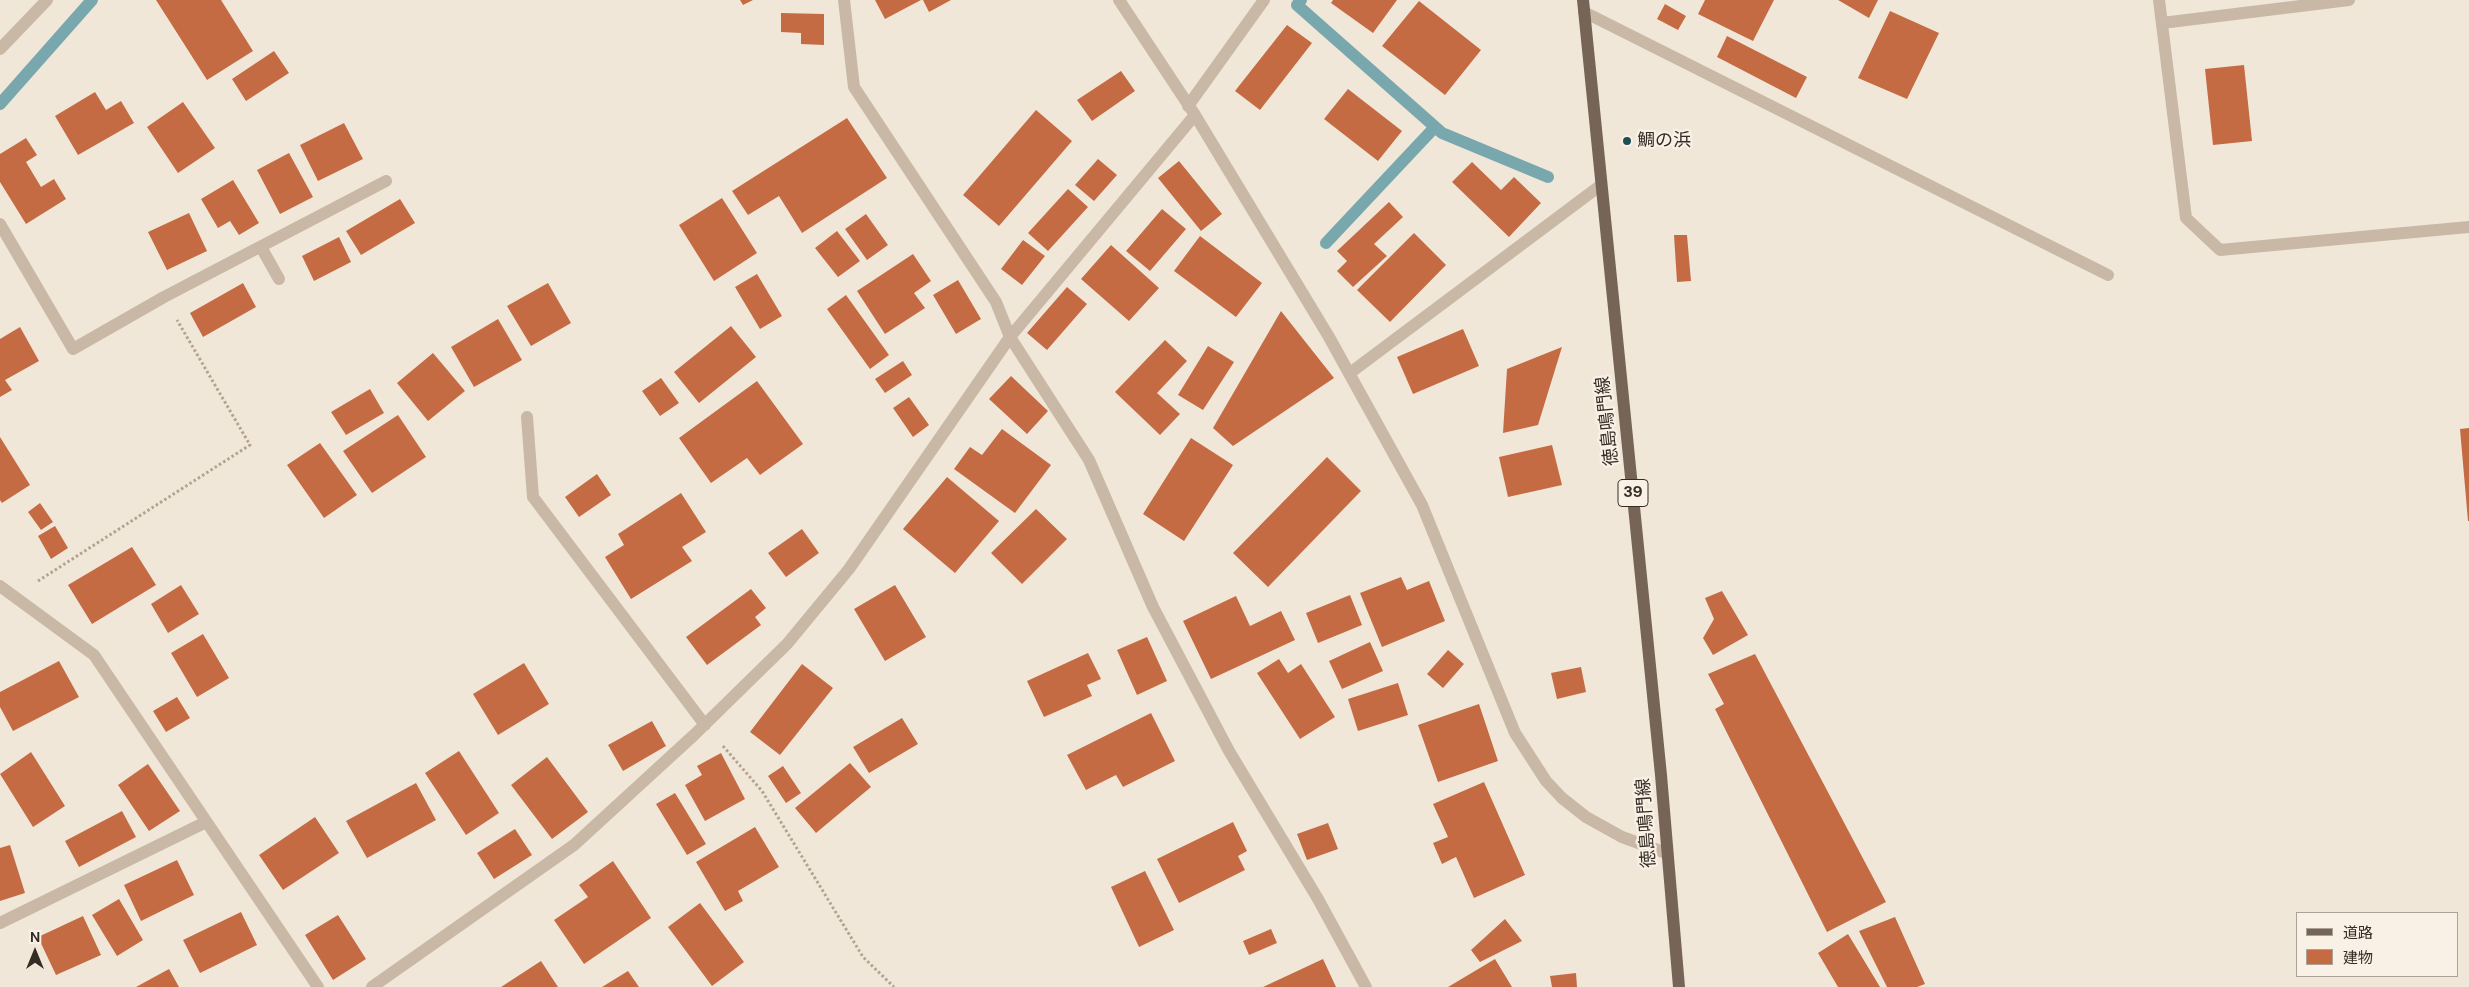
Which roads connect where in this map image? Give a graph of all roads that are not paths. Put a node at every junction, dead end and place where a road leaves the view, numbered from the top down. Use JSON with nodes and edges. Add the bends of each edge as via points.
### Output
{"nodes":[{"id":1,"x":47,"y":0,"type":"edge"},
{"id":2,"x":844,"y":0,"type":"edge"},
{"id":3,"x":1119,"y":0,"type":"edge"},
{"id":4,"x":1264,"y":0,"type":"edge"},
{"id":5,"x":2159,"y":0,"type":"edge"},
{"id":6,"x":2342,"y":0,"type":"edge"},
{"id":7,"x":1584,"y":6,"type":"edge"},
{"id":8,"x":2162,"y":23,"type":"junction"},
{"id":9,"x":0,"y":49,"type":"edge"},
{"id":10,"x":1192,"y":111,"type":"junction"},
{"id":11,"x":386,"y":180,"type":"dead end"},
{"id":12,"x":1601,"y":185,"type":"junction"},
{"id":13,"x":0,"y":224,"type":"edge"},
{"id":14,"x":2469,"y":227,"type":"edge"},
{"id":15,"x":261,"y":246,"type":"junction"},
{"id":16,"x":2108,"y":275,"type":"dead end"},
{"id":17,"x":279,"y":279,"type":"dead end"},
{"id":18,"x":1010,"y":337,"type":"junction"},
{"id":19,"x":1350,"y":373,"type":"junction"},
{"id":20,"x":527,"y":417,"type":"dead end"},
{"id":21,"x":0,"y":586,"type":"edge"},
{"id":22,"x":705,"y":725,"type":"junction"},
{"id":23,"x":206,"y":822,"type":"junction"},
{"id":24,"x":1666,"y":853,"type":"junction"},
{"id":25,"x":0,"y":923,"type":"edge"},
{"id":26,"x":318,"y":987,"type":"edge"},
{"id":27,"x":372,"y":987,"type":"edge"},
{"id":28,"x":1366,"y":987,"type":"edge"},
{"id":29,"x":1679,"y":987,"type":"edge"}],
"edges":[{"from":1,"to":9,"type":"street"},
{"from":2,"to":18,"type":"street","via":[[854,86],[996,302]]},
{"from":3,"to":10,"type":"street"},
{"from":4,"to":10,"type":"street"},
{"from":5,"to":8,"type":"street"},
{"from":6,"to":8,"type":"street"},
{"from":7,"to":12,"type":"main road","name":"徳島鳴門線","number":"39"},
{"from":7,"to":16,"type":"street"},
{"from":8,"to":14,"type":"street","via":[[2186,218],[2220,250]]},
{"from":10,"to":18,"type":"street"},
{"from":10,"to":19,"type":"street"},
{"from":11,"to":15,"type":"street"},
{"from":12,"to":19,"type":"street"},
{"from":12,"to":24,"type":"main road","name":"徳島鳴門線","number":"39","via":[[1661,775]]},
{"from":13,"to":15,"type":"street","via":[[72,349]]},
{"from":15,"to":17,"type":"street"},
{"from":18,"to":22,"type":"street","via":[[849,569],[787,644]]},
{"from":18,"to":28,"type":"street","via":[[1090,460],[1153,607],[1229,751],[1318,899]]},
{"from":19,"to":24,"type":"street","via":[[1422,505],[1515,733],[1546,781],[1586,817],[1622,837]]},
{"from":20,"to":22,"type":"street","via":[[533,497]]},
{"from":21,"to":23,"type":"street","via":[[94,655]]},
{"from":22,"to":27,"type":"street","via":[[574,845]]},
{"from":23,"to":25,"type":"street"},
{"from":23,"to":26,"type":"street"},
{"from":24,"to":29,"type":"main road","name":"徳島鳴門線","number":"39"}]}
